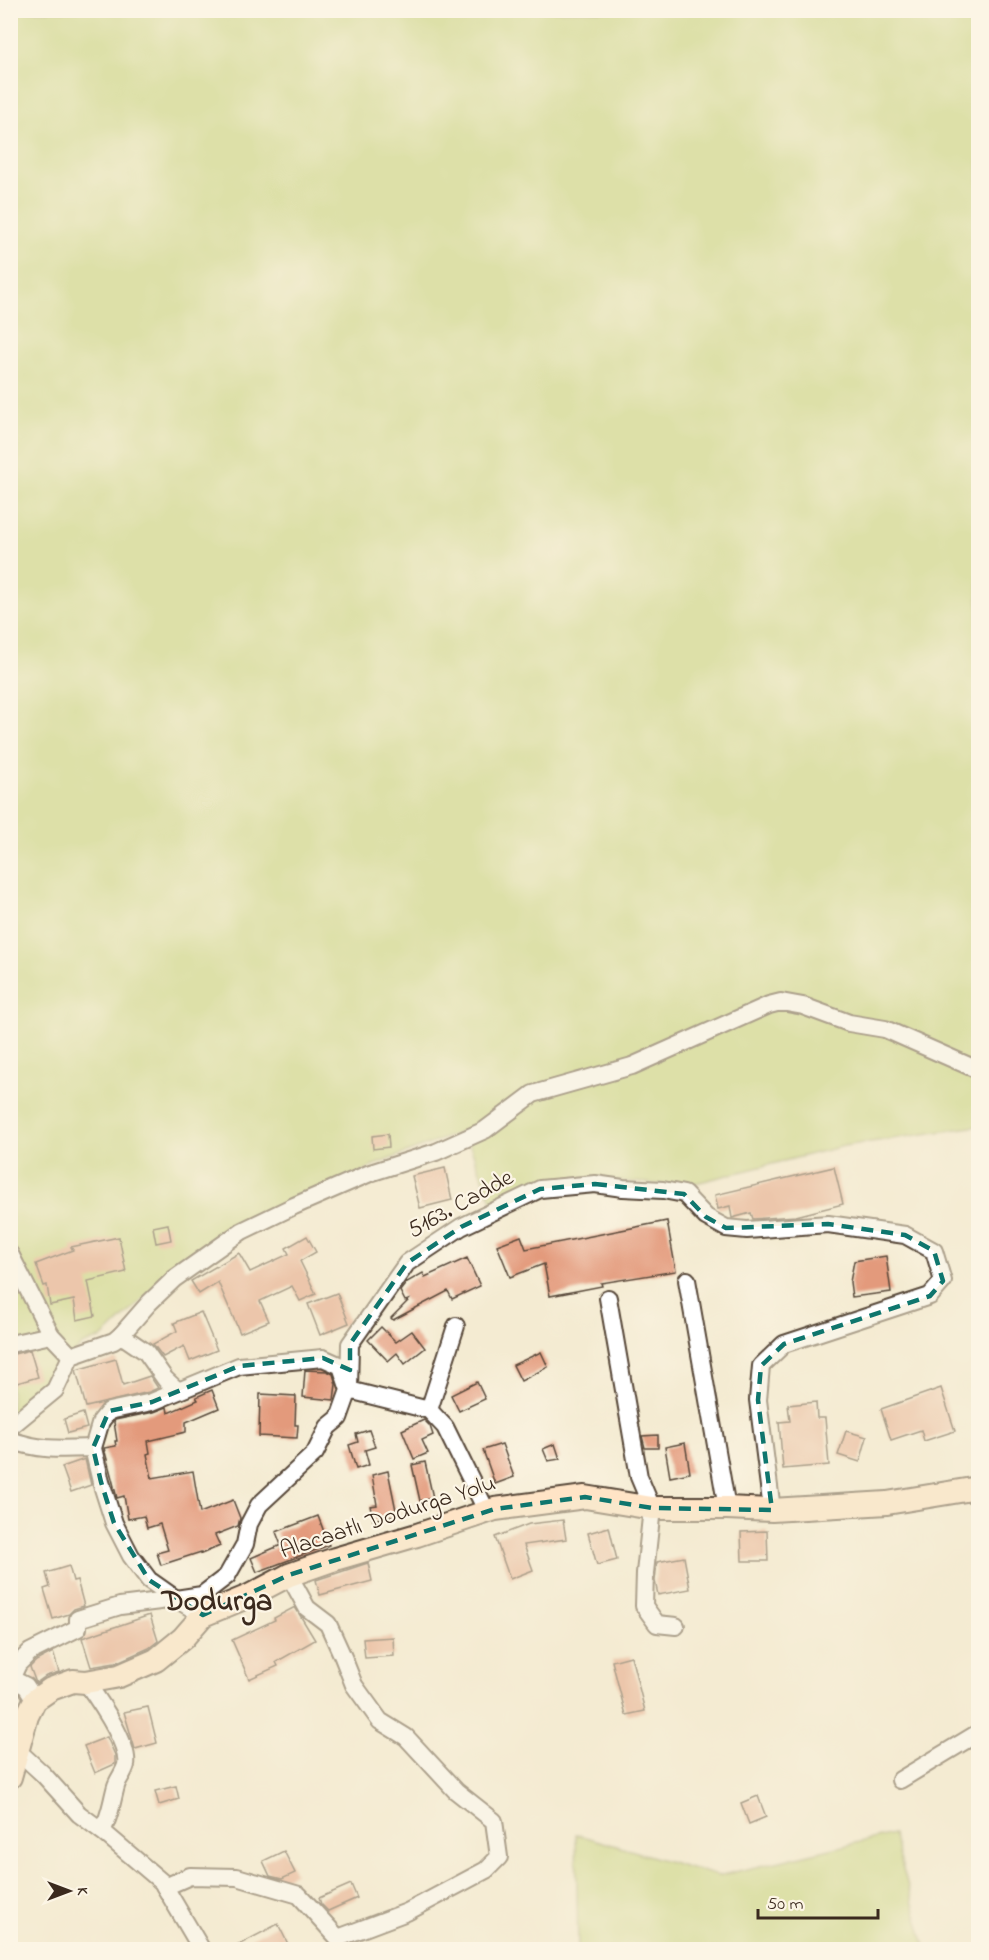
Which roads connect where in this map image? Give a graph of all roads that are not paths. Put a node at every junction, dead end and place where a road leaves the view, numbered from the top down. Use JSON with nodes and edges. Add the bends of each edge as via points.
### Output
{"nodes":[{"id":1,"x":978,"y":1070,"type":"edge"},
{"id":2,"x":10,"y":1254,"type":"edge"},
{"id":3,"x":687,"y":1280,"type":"dead end"},
{"id":4,"x":608,"y":1298,"type":"dead end"},
{"id":5,"x":456,"y":1326,"type":"dead end"},
{"id":6,"x":51,"y":1335,"type":"junction"},
{"id":7,"x":122,"y":1335,"type":"junction"},
{"id":8,"x":10,"y":1344,"type":"edge"},
{"id":9,"x":71,"y":1356,"type":"junction"},
{"id":10,"x":177,"y":1390,"type":"junction"},
{"id":11,"x":349,"y":1390,"type":"junction"},
{"id":12,"x":429,"y":1410,"type":"junction"},
{"id":13,"x":10,"y":1427,"type":"edge"},
{"id":14,"x":10,"y":1440,"type":"edge"},
{"id":15,"x":93,"y":1448,"type":"junction"},
{"id":16,"x":978,"y":1488,"type":"edge"},
{"id":17,"x":652,"y":1508,"type":"junction"},
{"id":18,"x":727,"y":1508,"type":"junction"},
{"id":19,"x":772,"y":1510,"type":"junction"},
{"id":20,"x":487,"y":1512,"type":"junction"},
{"id":21,"x":289,"y":1575,"type":"junction"},
{"id":22,"x":176,"y":1599,"type":"junction"},
{"id":23,"x":203,"y":1615,"type":"junction"},
{"id":24,"x":676,"y":1626,"type":"dead end"},
{"id":25,"x":11,"y":1678,"type":"edge"},
{"id":26,"x":86,"y":1682,"type":"junction"},
{"id":27,"x":35,"y":1700,"type":"junction"},
{"id":28,"x":978,"y":1732,"type":"edge"},
{"id":29,"x":18,"y":1751,"type":"junction"},
{"id":30,"x":10,"y":1778,"type":"edge"},
{"id":31,"x":900,"y":1780,"type":"dead end"},
{"id":32,"x":102,"y":1831,"type":"junction"},
{"id":33,"x":165,"y":1887,"type":"junction"},
{"id":34,"x":202,"y":1950,"type":"edge"}],
"edges":[{"from":1,"to":7,"type":"street","via":[[885,1029],[849,1023],[802,1006],[781,1002],[769,1005],[632,1066],[533,1095],[485,1130],[436,1152],[370,1173],[242,1231],[174,1279]]},
{"from":2,"to":6,"type":"street"},
{"from":3,"to":18,"type":"street"},
{"from":4,"to":17,"type":"street","via":[[639,1477]]},
{"from":5,"to":12,"type":"street"},
{"from":6,"to":8,"type":"street"},
{"from":6,"to":9,"type":"street"},
{"from":7,"to":9,"type":"street"},
{"from":7,"to":10,"type":"street","via":[[146,1352]]},
{"from":9,"to":13,"type":"street","via":[[55,1390]]},
{"from":10,"to":11,"type":"street","via":[[239,1366],[323,1358],[341,1366]]},
{"from":10,"to":15,"type":"street","via":[[152,1402],[109,1412],[101,1421]]},
{"from":11,"to":12,"type":"street"},
{"from":11,"to":19,"type":"street","name":"5163. Cadde","via":[[350,1344],[407,1263],[461,1227],[540,1189],[595,1184],[663,1190],[684,1194],[706,1217],[726,1228],[828,1224],[904,1235],[934,1251],[942,1281],[930,1296],[784,1344],[761,1366],[758,1400]]},
{"from":11,"to":22,"type":"street","name":"5163. Cadde","via":[[339,1418],[328,1427],[315,1454],[259,1505],[245,1544],[227,1576],[202,1595]]},
{"from":12,"to":20,"type":"street","via":[[445,1427]]},
{"from":14,"to":15,"type":"street","via":[[29,1447]]},
{"from":15,"to":22,"type":"street","via":[[114,1523],[131,1556],[149,1580]]},
{"from":16,"to":19,"type":"street","name":"Alacaatlı Dodurga Yolu","via":[[887,1503]]},
{"from":17,"to":18,"type":"street","name":"Alacaatlı Dodurga Yolu"},
{"from":17,"to":20,"type":"street","name":"Alacaatlı Dodurga Yolu","via":[[585,1497]]},
{"from":17,"to":24,"type":"street","via":[[644,1606],[657,1624]]},
{"from":18,"to":19,"type":"street","name":"Alacaatlı Dodurga Yolu"},
{"from":20,"to":21,"type":"street","name":"Alacaatlı Dodurga Yolu"},
{"from":21,"to":23,"type":"street","name":"Alacaatlı Dodurga Yolu"},
{"from":21,"to":33,"type":"street","via":[[307,1608],[328,1624],[354,1685],[380,1721],[406,1737],[456,1791],[494,1821],[498,1857],[486,1870],[407,1912],[338,1938],[298,1895],[268,1886],[237,1877],[190,1876]]},
{"from":22,"to":23,"type":"street"},
{"from":22,"to":25,"type":"street","name":"5163. Cadde","via":[[120,1606],[78,1619],[78,1628],[30,1652]]},
{"from":23,"to":26,"type":"street","name":"Alacaatlı Dodurga Yolu","via":[[156,1660],[119,1676]]},
{"from":25,"to":27,"type":"street","via":[[26,1686]]},
{"from":26,"to":27,"type":"street","name":"Alacaatlı Dodurga Yolu","via":[[73,1681]]},
{"from":26,"to":32,"type":"street","via":[[110,1717],[126,1753],[126,1766],[116,1784],[110,1816]]},
{"from":27,"to":29,"type":"street"},
{"from":28,"to":31,"type":"street"},
{"from":29,"to":30,"type":"street"},
{"from":29,"to":32,"type":"street","via":[[79,1814]]},
{"from":32,"to":33,"type":"street"},
{"from":33,"to":34,"type":"street"}]}
